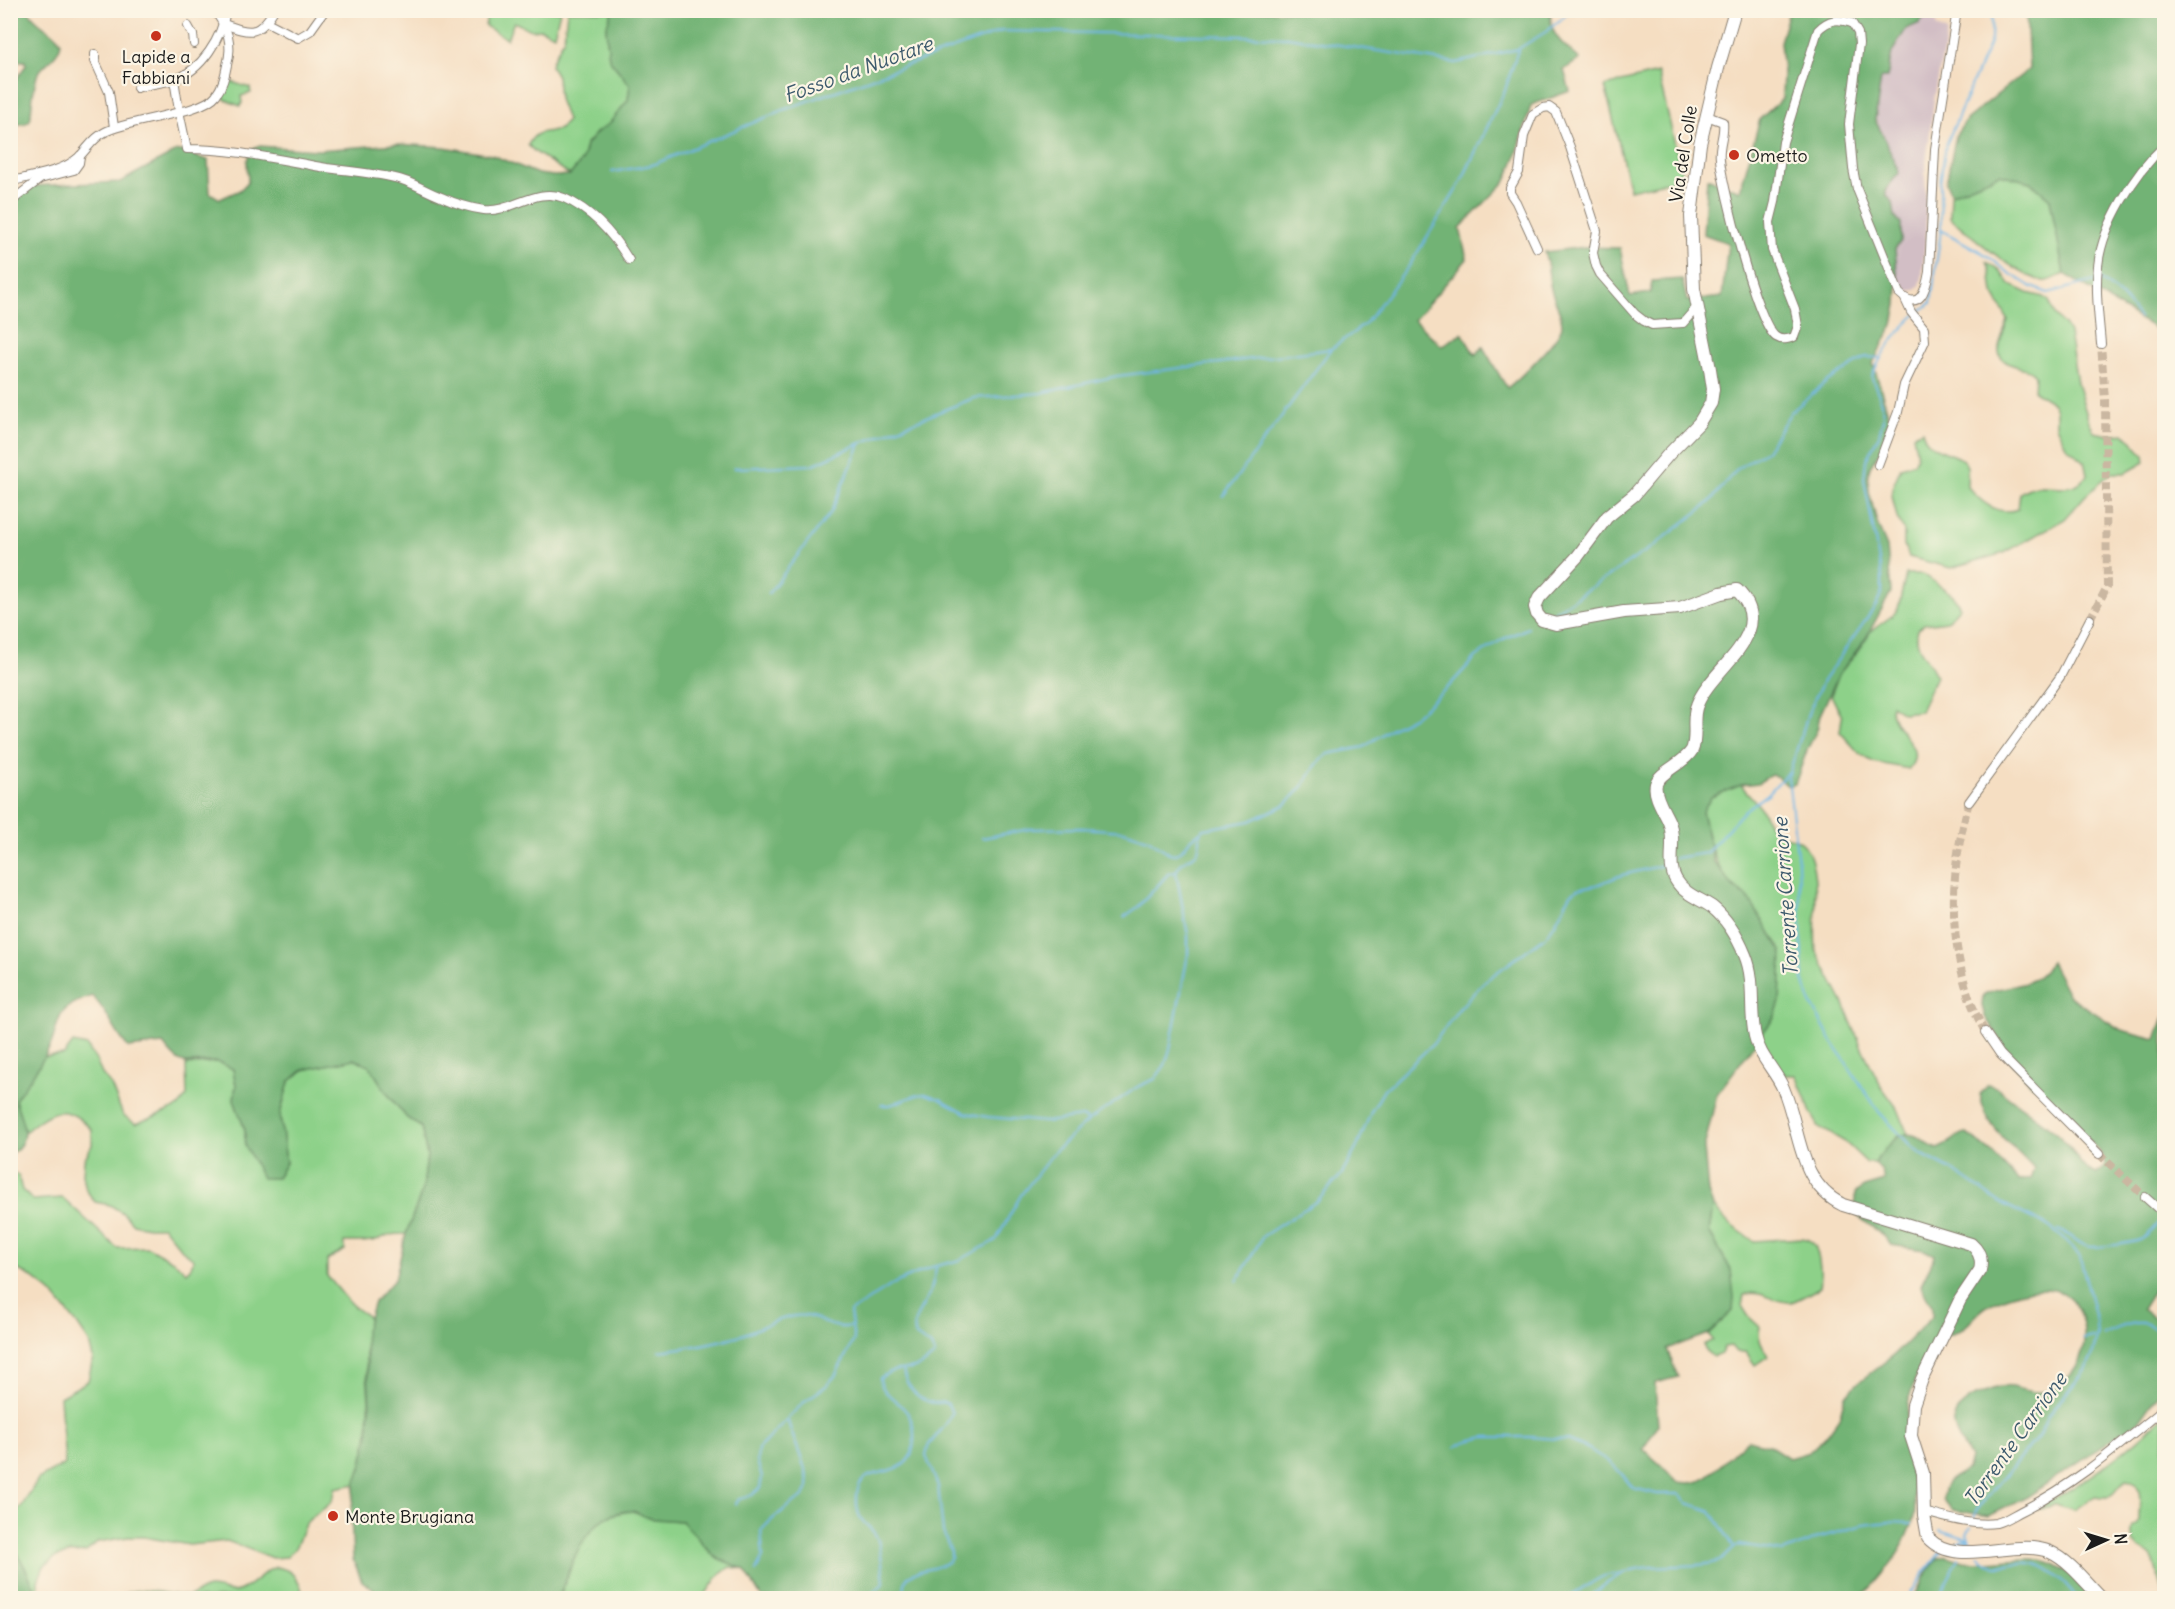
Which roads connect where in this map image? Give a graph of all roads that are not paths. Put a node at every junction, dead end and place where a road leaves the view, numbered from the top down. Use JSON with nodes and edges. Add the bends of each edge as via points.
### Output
{"nodes":[{"id":1,"x":214,"y":10,"type":"edge"},
{"id":2,"x":226,"y":10,"type":"edge"},
{"id":3,"x":274,"y":10,"type":"edge"},
{"id":4,"x":325,"y":10,"type":"edge"},
{"id":5,"x":1735,"y":10,"type":"edge"},
{"id":6,"x":1957,"y":10,"type":"edge"},
{"id":7,"x":267,"y":22,"type":"junction"},
{"id":8,"x":224,"y":24,"type":"junction"},
{"id":9,"x":188,"y":26,"type":"dead end"},
{"id":10,"x":194,"y":44,"type":"dead end"},
{"id":11,"x":95,"y":54,"type":"dead end"},
{"id":12,"x":174,"y":80,"type":"junction"},
{"id":13,"x":137,"y":88,"type":"dead end"},
{"id":14,"x":178,"y":111,"type":"junction"},
{"id":15,"x":1707,"y":116,"type":"junction"},
{"id":16,"x":114,"y":128,"type":"junction"},
{"id":17,"x":2164,"y":146,"type":"edge"},
{"id":18,"x":80,"y":156,"type":"junction"},
{"id":19,"x":10,"y":182,"type":"edge"},
{"id":20,"x":10,"y":204,"type":"edge"},
{"id":21,"x":1537,"y":248,"type":"dead end"},
{"id":22,"x":629,"y":260,"type":"dead end"},
{"id":23,"x":1905,"y":299,"type":"junction"},
{"id":24,"x":1697,"y":307,"type":"junction"},
{"id":25,"x":2101,"y":344,"type":"tunnel mouth"},
{"id":26,"x":1878,"y":465,"type":"dead end"},
{"id":27,"x":2090,"y":619,"type":"tunnel mouth"},
{"id":28,"x":1969,"y":802,"type":"tunnel mouth"},
{"id":29,"x":1985,"y":1032,"type":"tunnel mouth"},
{"id":30,"x":2099,"y":1154,"type":"tunnel mouth"},
{"id":31,"x":2145,"y":1197,"type":"tunnel mouth"},
{"id":32,"x":2164,"y":1214,"type":"edge"},
{"id":33,"x":2164,"y":1404,"type":"edge"},
{"id":34,"x":1924,"y":1512,"type":"junction"},
{"id":35,"x":2101,"y":1599,"type":"edge"}],
"edges":[{"from":1,"to":8,"type":"street"},
{"from":2,"to":8,"type":"street"},
{"from":3,"to":7,"type":"street"},
{"from":4,"to":7,"type":"street","via":[[310,31],[298,38]]},
{"from":5,"to":15,"type":"street","name":"Via del Colle"},
{"from":6,"to":23,"type":"street","via":[[1935,149],[1926,289],[1915,300]]},
{"from":7,"to":8,"type":"street","via":[[250,32]]},
{"from":8,"to":12,"type":"street","via":[[208,53]]},
{"from":8,"to":14,"type":"street","via":[[230,49],[220,89],[208,103]]},
{"from":9,"to":10,"type":"street"},
{"from":11,"to":16,"type":"street","via":[[109,92]]},
{"from":12,"to":13,"type":"street"},
{"from":12,"to":14,"type":"street"},
{"from":14,"to":16,"type":"street"},
{"from":14,"to":22,"type":"street","via":[[187,149],[241,152],[396,178],[459,204],[486,210],[534,196],[562,197],[591,214]]},
{"from":15,"to":23,"type":"street","via":[[1723,122],[1719,158],[1759,308],[1769,330],[1787,340],[1794,337],[1798,326],[1769,232],[1783,142],[1818,30],[1835,19],[1852,23],[1859,44],[1849,124],[1852,169],[1899,293]]},
{"from":15,"to":24,"type":"street","name":"Via del Colle","via":[[1691,216]]},
{"from":16,"to":18,"type":"street","via":[[94,138]]},
{"from":17,"to":25,"type":"street","via":[[2126,196],[2105,237],[2098,266]]},
{"from":18,"to":19,"type":"street","via":[[55,170]]},
{"from":18,"to":20,"type":"street","via":[[74,170],[40,179]]},
{"from":21,"to":24,"type":"street","via":[[1510,188],[1519,172],[1524,136],[1533,114],[1549,107],[1556,112],[1598,231],[1593,253],[1600,274],[1635,314],[1652,325],[1683,323]]},
{"from":23,"to":26,"type":"street","via":[[1924,328],[1925,341],[1904,386]]},
{"from":24,"to":34,"type":"street","name":"Via del Colle","via":[[1713,389],[1711,403],[1699,423],[1634,495],[1607,517],[1535,607],[1542,620],[1556,624],[1624,612],[1680,608],[1737,590],[1748,603],[1750,629],[1744,642],[1696,705],[1692,749],[1680,764],[1662,776],[1656,784],[1656,794],[1670,825],[1676,880],[1686,892],[1727,921],[1746,957],[1755,1039],[1787,1097],[1816,1185],[1843,1205],[1978,1249],[1980,1270],[1960,1300],[1913,1406],[1911,1436],[1923,1473]]},
{"from":27,"to":28,"type":"street","via":[[2060,677]]},
{"from":29,"to":30,"type":"street","via":[[2000,1054]]},
{"from":31,"to":32,"type":"street"},
{"from":33,"to":34,"type":"street","via":[[2159,1413],[2093,1467],[1999,1522],[1985,1524]]},
{"from":34,"to":35,"type":"street","via":[[1932,1542],[1967,1553],[2025,1548],[2050,1552]]}]}
